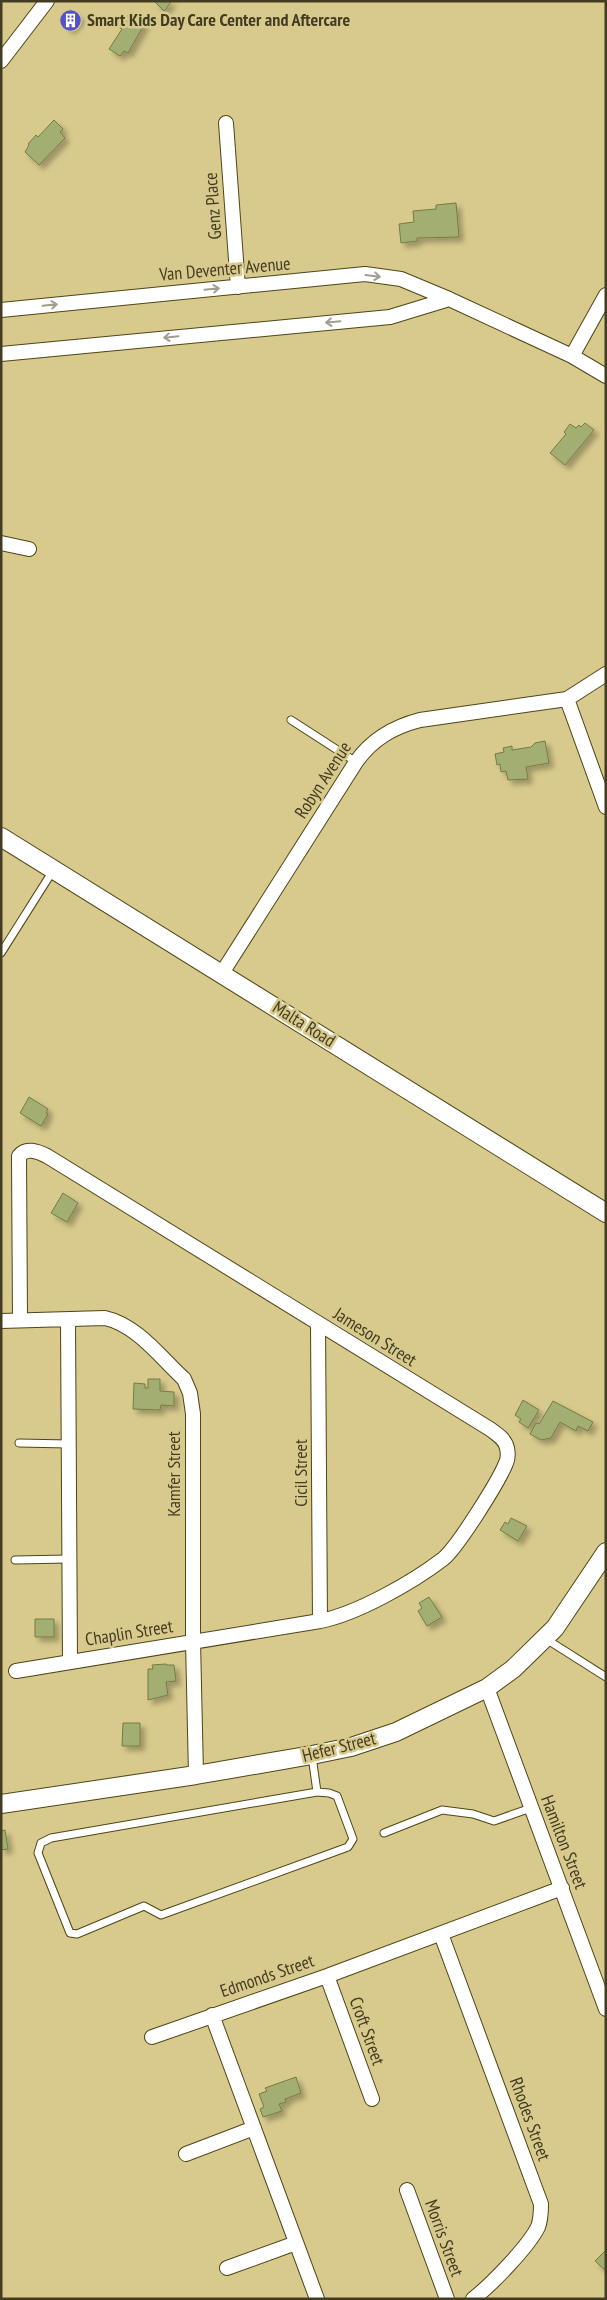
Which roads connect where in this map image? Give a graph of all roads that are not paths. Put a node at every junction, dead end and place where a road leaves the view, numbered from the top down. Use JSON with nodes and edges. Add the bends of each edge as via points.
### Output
{"nodes":[{"id":1,"x":47,"y":1,"type":"edge"},
{"id":2,"x":1,"y":61,"type":"edge"},
{"id":3,"x":226,"y":123,"type":"dead end"},
{"id":4,"x":238,"y":287,"type":"junction"},
{"id":5,"x":606,"y":295,"type":"edge"},
{"id":6,"x":449,"y":299,"type":"junction"},
{"id":7,"x":1,"y":310,"type":"edge"},
{"id":8,"x":1,"y":354,"type":"edge"},
{"id":9,"x":572,"y":356,"type":"junction"},
{"id":10,"x":606,"y":376,"type":"edge"},
{"id":11,"x":1,"y":543,"type":"edge"},
{"id":12,"x":29,"y":549,"type":"dead end"},
{"id":13,"x":606,"y":674,"type":"edge"},
{"id":14,"x":567,"y":699,"type":"junction"},
{"id":15,"x":291,"y":720,"type":"dead end"},
{"id":16,"x":356,"y":762,"type":"junction"},
{"id":17,"x":606,"y":807,"type":"edge"},
{"id":18,"x":1,"y":837,"type":"edge"},
{"id":19,"x":54,"y":869,"type":"junction"},
{"id":20,"x":1,"y":953,"type":"edge"},
{"id":21,"x":222,"y":973,"type":"junction"},
{"id":22,"x":606,"y":1213,"type":"edge"},
{"id":23,"x":20,"y":1320,"type":"junction"},
{"id":24,"x":68,"y":1320,"type":"junction"},
{"id":25,"x":1,"y":1321,"type":"edge"},
{"id":26,"x":318,"y":1324,"type":"junction"},
{"id":27,"x":19,"y":1443,"type":"dead end"},
{"id":28,"x":69,"y":1444,"type":"junction"},
{"id":29,"x":606,"y":1552,"type":"edge"},
{"id":30,"x":68,"y":1559,"type":"junction"},
{"id":31,"x":15,"y":1560,"type":"dead end"},
{"id":32,"x":320,"y":1621,"type":"junction"},
{"id":33,"x":546,"y":1639,"type":"junction"},
{"id":34,"x":194,"y":1642,"type":"junction"},
{"id":35,"x":70,"y":1661,"type":"junction"},
{"id":36,"x":16,"y":1670,"type":"dead end"},
{"id":37,"x":606,"y":1677,"type":"edge"},
{"id":38,"x":487,"y":1688,"type":"junction"},
{"id":39,"x":312,"y":1755,"type":"junction"},
{"id":40,"x":196,"y":1775,"type":"junction"},
{"id":41,"x":317,"y":1792,"type":"junction"},
{"id":42,"x":1,"y":1804,"type":"edge"},
{"id":43,"x":531,"y":1808,"type":"junction"},
{"id":44,"x":384,"y":1833,"type":"dead end"},
{"id":45,"x":562,"y":1888,"type":"junction"},
{"id":46,"x":441,"y":1934,"type":"junction"},
{"id":47,"x":326,"y":1976,"type":"junction"},
{"id":48,"x":606,"y":2009,"type":"edge"},
{"id":49,"x":212,"y":2015,"type":"junction"},
{"id":50,"x":152,"y":2037,"type":"dead end"},
{"id":51,"x":372,"y":2098,"type":"dead end"},
{"id":52,"x":254,"y":2128,"type":"junction"},
{"id":53,"x":186,"y":2154,"type":"dead end"},
{"id":54,"x":407,"y":2190,"type":"dead end"},
{"id":55,"x":296,"y":2243,"type":"junction"},
{"id":56,"x":227,"y":2268,"type":"dead end"},
{"id":57,"x":318,"y":2299,"type":"edge"},
{"id":58,"x":447,"y":2299,"type":"edge"},
{"id":59,"x":473,"y":2299,"type":"edge"}],
"edges":[{"from":1,"to":2,"type":"street"},
{"from":3,"to":4,"type":"street","name":"Genz Place"},
{"from":4,"to":6,"type":"street","name":"Van Deventer Avenue","one_way":true,"via":[[365,274],[401,279]]},
{"from":7,"to":4,"type":"street","name":"Van Deventer Avenue","one_way":true},
{"from":5,"to":9,"type":"street"},
{"from":6,"to":8,"type":"street","one_way":true,"via":[[390,317]]},
{"from":6,"to":9,"type":"street","name":"Van Deventer Avenue"},
{"from":9,"to":10,"type":"street","name":"Van Deventer Avenue"},
{"from":11,"to":12,"type":"street"},
{"from":13,"to":14,"type":"street","name":"Robyn Avenue"},
{"from":14,"to":16,"type":"street","name":"Robyn Avenue","via":[[404,724],[374,740]]},
{"from":14,"to":17,"type":"street"},
{"from":15,"to":16,"type":"lane"},
{"from":16,"to":21,"type":"street","name":"Robyn Avenue"},
{"from":18,"to":19,"type":"street","name":"Malta Road"},
{"from":19,"to":20,"type":"lane"},
{"from":19,"to":21,"type":"street","name":"Malta Road"},
{"from":21,"to":22,"type":"street","name":"Malta Road"},
{"from":23,"to":24,"type":"street","name":"Kamfer Street"},
{"from":23,"to":25,"type":"street","name":"Kamfer Street"},
{"from":23,"to":26,"type":"street","name":"Jameson Street","via":[[19,1156],[32,1150],[47,1156]]},
{"from":24,"to":28,"type":"street","name":"Chaplin Street"},
{"from":24,"to":34,"type":"street","name":"Kamfer Street","via":[[105,1318],[118,1322],[146,1344],[188,1386],[193,1414]]},
{"from":26,"to":32,"type":"street","name":"Cicil Street"},
{"from":26,"to":32,"type":"street","name":"Jameson Street","via":[[500,1436],[506,1443],[507,1453],[506,1464],[498,1478],[457,1544],[444,1558],[350,1613]]},
{"from":27,"to":28,"type":"lane"},
{"from":28,"to":30,"type":"street","name":"Chaplin Street"},
{"from":29,"to":33,"type":"street","name":"Hefer Street","via":[[568,1612]]},
{"from":30,"to":31,"type":"lane"},
{"from":30,"to":35,"type":"street","name":"Chaplin Street"},
{"from":32,"to":34,"type":"street","name":"Jameson Street"},
{"from":33,"to":37,"type":"lane"},
{"from":33,"to":38,"type":"street","name":"Hefer Street"},
{"from":34,"to":35,"type":"street","name":"Chaplin Street"},
{"from":34,"to":40,"type":"street","name":"Kamfer Street"},
{"from":35,"to":36,"type":"street","name":"Chaplin Street"},
{"from":38,"to":39,"type":"street","name":"Hefer Street","via":[[396,1732]]},
{"from":38,"to":43,"type":"street","name":"Hamilton Street"},
{"from":39,"to":40,"type":"street","name":"Hefer Street"},
{"from":39,"to":41,"type":"lane"},
{"from":40,"to":42,"type":"street","name":"Hefer Street"},
{"from":41,"to":41,"type":"lane","via":[[51,1838],[41,1842],[38,1852],[70,1933],[76,1935],[144,1906],[161,1915],[348,1847],[353,1839],[336,1796]]},
{"from":43,"to":44,"type":"lane","via":[[494,1820],[442,1810]]},
{"from":43,"to":45,"type":"street","name":"Hamilton Street"},
{"from":45,"to":46,"type":"street","name":"Edmonds Street"},
{"from":45,"to":48,"type":"street","name":"Hamilton Street"},
{"from":46,"to":47,"type":"street","name":"Edmonds Street"},
{"from":46,"to":59,"type":"street","name":"Rhodes Street","via":[[541,2204],[541,2215],[534,2233]]},
{"from":47,"to":49,"type":"street","name":"Edmonds Street"},
{"from":47,"to":51,"type":"street","name":"Croft Street"},
{"from":49,"to":50,"type":"street"},
{"from":49,"to":52,"type":"street","name":"Edmonds Street"},
{"from":52,"to":53,"type":"street"},
{"from":52,"to":55,"type":"street","name":"Edmonds Street"},
{"from":54,"to":58,"type":"street","name":"Morris Street"},
{"from":55,"to":56,"type":"street"},
{"from":55,"to":57,"type":"street","name":"Edmonds Street"}]}
